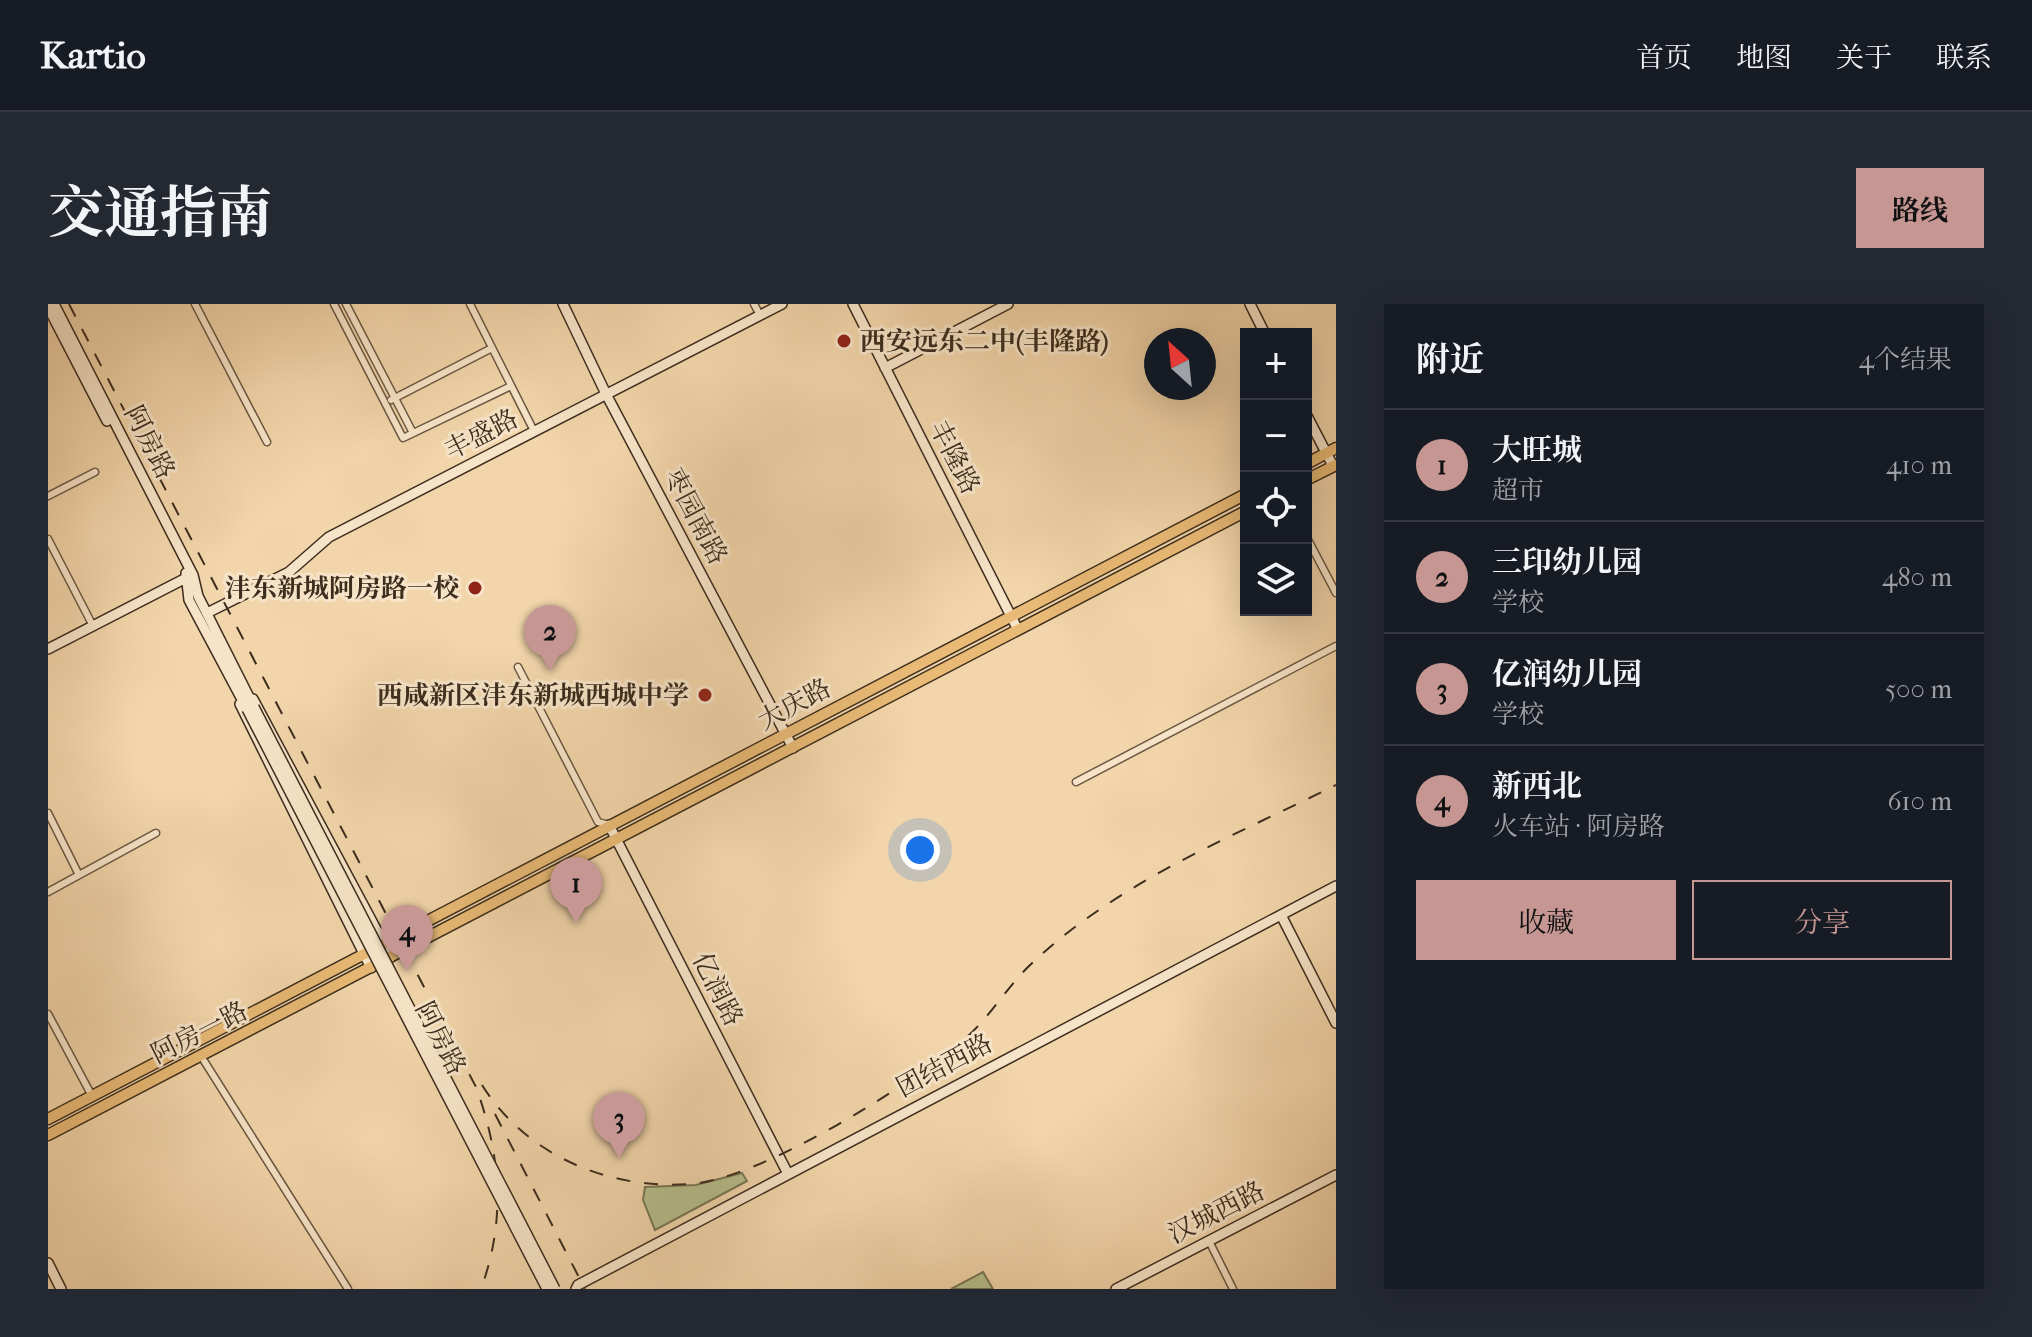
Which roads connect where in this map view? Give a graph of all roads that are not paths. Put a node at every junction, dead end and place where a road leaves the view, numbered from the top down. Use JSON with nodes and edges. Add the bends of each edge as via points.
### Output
{"nodes":[{"id":1,"x":54,"y":304,"type":"edge"},
{"id":2,"x":195,"y":304,"type":"edge"},
{"id":3,"x":334,"y":304,"type":"edge"},
{"id":4,"x":346,"y":304,"type":"edge"},
{"id":5,"x":470,"y":304,"type":"edge"},
{"id":6,"x":563,"y":304,"type":"edge"},
{"id":7,"x":754,"y":304,"type":"edge"},
{"id":8,"x":782,"y":304,"type":"edge"},
{"id":9,"x":853,"y":304,"type":"edge"},
{"id":10,"x":1008,"y":304,"type":"edge"},
{"id":11,"x":1250,"y":304,"type":"edge"},
{"id":12,"x":48,"y":307,"type":"edge"},
{"id":13,"x":760,"y":315,"type":"junction"},
{"id":14,"x":1262,"y":328,"type":"edge"},
{"id":15,"x":363,"y":337,"type":"junction"},
{"id":16,"x":354,"y":343,"type":"junction"},
{"id":17,"x":492,"y":348,"type":"junction"},
{"id":18,"x":885,"y":368,"type":"junction"},
{"id":19,"x":380,"y":369,"type":"junction"},
{"id":20,"x":370,"y":374,"type":"junction"},
{"id":21,"x":511,"y":386,"type":"junction"},
{"id":22,"x":606,"y":394,"type":"junction"},
{"id":23,"x":395,"y":398,"type":"junction"},
{"id":24,"x":385,"y":403,"type":"junction"},
{"id":25,"x":1312,"y":423,"type":"edge"},
{"id":26,"x":534,"y":431,"type":"junction"},
{"id":27,"x":413,"y":433,"type":"junction"},
{"id":28,"x":267,"y":442,"type":"dead end"},
{"id":29,"x":1331,"y":451,"type":"edge"},
{"id":30,"x":1312,"y":461,"type":"edge"},
{"id":31,"x":1335,"y":465,"type":"edge"},
{"id":32,"x":95,"y":472,"type":"dead end"},
{"id":33,"x":1312,"y":477,"type":"edge"},
{"id":34,"x":48,"y":496,"type":"edge"},
{"id":35,"x":1240,"y":497,"type":"edge"},
{"id":36,"x":1240,"y":514,"type":"edge"},
{"id":37,"x":48,"y":539,"type":"edge"},
{"id":38,"x":1310,"y":544,"type":"edge"},
{"id":39,"x":191,"y":576,"type":"junction"},
{"id":40,"x":1336,"y":593,"type":"edge"},
{"id":41,"x":207,"y":613,"type":"junction"},
{"id":42,"x":1010,"y":616,"type":"junction"},
{"id":43,"x":93,"y":626,"type":"junction"},
{"id":44,"x":1018,"y":630,"type":"junction"},
{"id":45,"x":1336,"y":646,"type":"edge"},
{"id":46,"x":48,"y":649,"type":"edge"},
{"id":47,"x":518,"y":667,"type":"dead end"},
{"id":48,"x":231,"y":678,"type":"junction"},
{"id":49,"x":244,"y":687,"type":"junction"},
{"id":50,"x":250,"y":708,"type":"junction"},
{"id":51,"x":786,"y":734,"type":"junction"},
{"id":52,"x":793,"y":748,"type":"junction"},
{"id":53,"x":1076,"y":782,"type":"dead end"},
{"id":54,"x":48,"y":813,"type":"edge"},
{"id":55,"x":609,"y":825,"type":"junction"},
{"id":56,"x":156,"y":833,"type":"dead end"},
{"id":57,"x":616,"y":839,"type":"junction"},
{"id":58,"x":79,"y":875,"type":"junction"},
{"id":59,"x":1336,"y":886,"type":"edge"},
{"id":60,"x":48,"y":892,"type":"edge"},
{"id":61,"x":1281,"y":915,"type":"junction"},
{"id":62,"x":384,"y":944,"type":"junction"},
{"id":63,"x":364,"y":954,"type":"junction"},
{"id":64,"x":391,"y":957,"type":"junction"},
{"id":65,"x":371,"y":968,"type":"junction"},
{"id":66,"x":48,"y":1014,"type":"edge"},
{"id":67,"x":1336,"y":1023,"type":"edge"},
{"id":68,"x":201,"y":1056,"type":"junction"},
{"id":69,"x":141,"y":1070,"type":"junction"},
{"id":70,"x":120,"y":1082,"type":"junction"},
{"id":71,"x":148,"y":1083,"type":"junction"},
{"id":72,"x":127,"y":1095,"type":"junction"},
{"id":73,"x":92,"y":1096,"type":"junction"},
{"id":74,"x":48,"y":1119,"type":"edge"},
{"id":75,"x":48,"y":1135,"type":"edge"},
{"id":76,"x":787,"y":1172,"type":"junction"},
{"id":77,"x":1336,"y":1175,"type":"edge"},
{"id":78,"x":1209,"y":1241,"type":"junction"},
{"id":79,"x":48,"y":1263,"type":"edge"},
{"id":80,"x":61,"y":1289,"type":"edge"},
{"id":81,"x":348,"y":1289,"type":"edge"},
{"id":82,"x":547,"y":1289,"type":"edge"},
{"id":83,"x":555,"y":1289,"type":"edge"},
{"id":84,"x":576,"y":1289,"type":"edge"},
{"id":85,"x":1116,"y":1289,"type":"edge"},
{"id":86,"x":1233,"y":1289,"type":"edge"}],
"edges":[{"from":1,"to":39,"type":"street","name":"阿房路"},
{"from":2,"to":28,"type":"street"},
{"from":3,"to":16,"type":"street"},
{"from":4,"to":15,"type":"street"},
{"from":5,"to":17,"type":"street"},
{"from":6,"to":22,"type":"street","name":"枣园南路"},
{"from":7,"to":13,"type":"street"},
{"from":8,"to":13,"type":"street","name":"丰盛路"},
{"from":9,"to":18,"type":"street","name":"丰隆路"},
{"from":10,"to":18,"type":"street"},
{"from":11,"to":14,"type":"street"},
{"from":12,"to":39,"type":"street","name":"阿房路"},
{"from":13,"to":22,"type":"street","name":"丰盛路"},
{"from":15,"to":16,"type":"street"},
{"from":15,"to":19,"type":"street"},
{"from":16,"to":20,"type":"street"},
{"from":17,"to":21,"type":"street"},
{"from":17,"to":23,"type":"street"},
{"from":18,"to":42,"type":"street","name":"丰隆路"},
{"from":19,"to":20,"type":"street"},
{"from":19,"to":23,"type":"street"},
{"from":20,"to":24,"type":"street"},
{"from":21,"to":26,"type":"street"},
{"from":21,"to":27,"type":"street"},
{"from":22,"to":26,"type":"street","name":"丰盛路"},
{"from":22,"to":51,"type":"street","name":"枣园南路"},
{"from":23,"to":24,"type":"street"},
{"from":23,"to":27,"type":"street"},
{"from":24,"to":27,"type":"street","via":[[403,438]]},
{"from":25,"to":29,"type":"street"},
{"from":26,"to":41,"type":"street","name":"丰盛路","via":[[329,537],[289,572]]},
{"from":29,"to":30,"type":"main road"},
{"from":29,"to":31,"type":"street"},
{"from":31,"to":33,"type":"main road"},
{"from":32,"to":34,"type":"street"},
{"from":35,"to":42,"type":"main road","name":"大庆路"},
{"from":36,"to":44,"type":"main road","name":"大庆路"},
{"from":37,"to":43,"type":"street"},
{"from":38,"to":40,"type":"street"},
{"from":39,"to":41,"type":"street","name":"阿房路"},
{"from":39,"to":43,"type":"street"},
{"from":39,"to":48,"type":"street","name":"阿房路","via":[[189,600]]},
{"from":41,"to":49,"type":"street","name":"阿房路"},
{"from":42,"to":44,"type":"street","name":"丰隆路"},
{"from":42,"to":51,"type":"main road","name":"大庆路"},
{"from":43,"to":46,"type":"street"},
{"from":44,"to":52,"type":"main road","name":"大庆路"},
{"from":45,"to":53,"type":"street"},
{"from":47,"to":55,"type":"street","via":[[598,822]]},
{"from":48,"to":50,"type":"street","name":"阿房路"},
{"from":48,"to":63,"type":"street","name":"阿房路","via":[[246,723]]},
{"from":49,"to":50,"type":"street","name":"阿房路"},
{"from":49,"to":62,"type":"street","name":"阿房路","via":[[266,717]]},
{"from":50,"to":82,"type":"street","name":"阿房路","bridge":true},
{"from":50,"to":83,"type":"street","name":"阿房路","bridge":true},
{"from":51,"to":52,"type":"street","name":"枣园南路"},
{"from":51,"to":55,"type":"main road","name":"大庆路"},
{"from":52,"to":57,"type":"main road","name":"大庆路"},
{"from":54,"to":58,"type":"street"},
{"from":55,"to":57,"type":"street","name":"亿润路"},
{"from":55,"to":62,"type":"main road","name":"大庆路"},
{"from":56,"to":58,"type":"street"},
{"from":57,"to":64,"type":"main road","name":"大庆路"},
{"from":57,"to":76,"type":"street","name":"亿润路"},
{"from":58,"to":60,"type":"street"},
{"from":59,"to":61,"type":"street","name":"团结西路"},
{"from":61,"to":67,"type":"street"},
{"from":61,"to":76,"type":"street","name":"团结西路"},
{"from":62,"to":63,"type":"main road","name":"大庆路"},
{"from":62,"to":64,"type":"street","name":"阿房路"},
{"from":63,"to":65,"type":"street","name":"阿房路"},
{"from":63,"to":69,"type":"main road","name":"阿房一路"},
{"from":64,"to":65,"type":"main road","name":"大庆路"},
{"from":65,"to":68,"type":"main road","name":"阿房一路"},
{"from":66,"to":73,"type":"street"},
{"from":68,"to":71,"type":"main road","name":"阿房一路"},
{"from":68,"to":81,"type":"street"},
{"from":69,"to":70,"type":"main road","name":"阿房一路"},
{"from":69,"to":71,"type":"main road"},
{"from":70,"to":72,"type":"main road"},
{"from":70,"to":73,"type":"main road","name":"阿房一路"},
{"from":71,"to":72,"type":"main road","name":"阿房一路"},
{"from":72,"to":75,"type":"main road","name":"阿房一路"},
{"from":73,"to":74,"type":"main road","name":"阿房一路"},
{"from":76,"to":84,"type":"street","name":"团结西路"},
{"from":77,"to":78,"type":"street","name":"汉城西路"},
{"from":78,"to":85,"type":"street","name":"汉城西路"},
{"from":78,"to":86,"type":"street"},
{"from":79,"to":80,"type":"street"}]}
